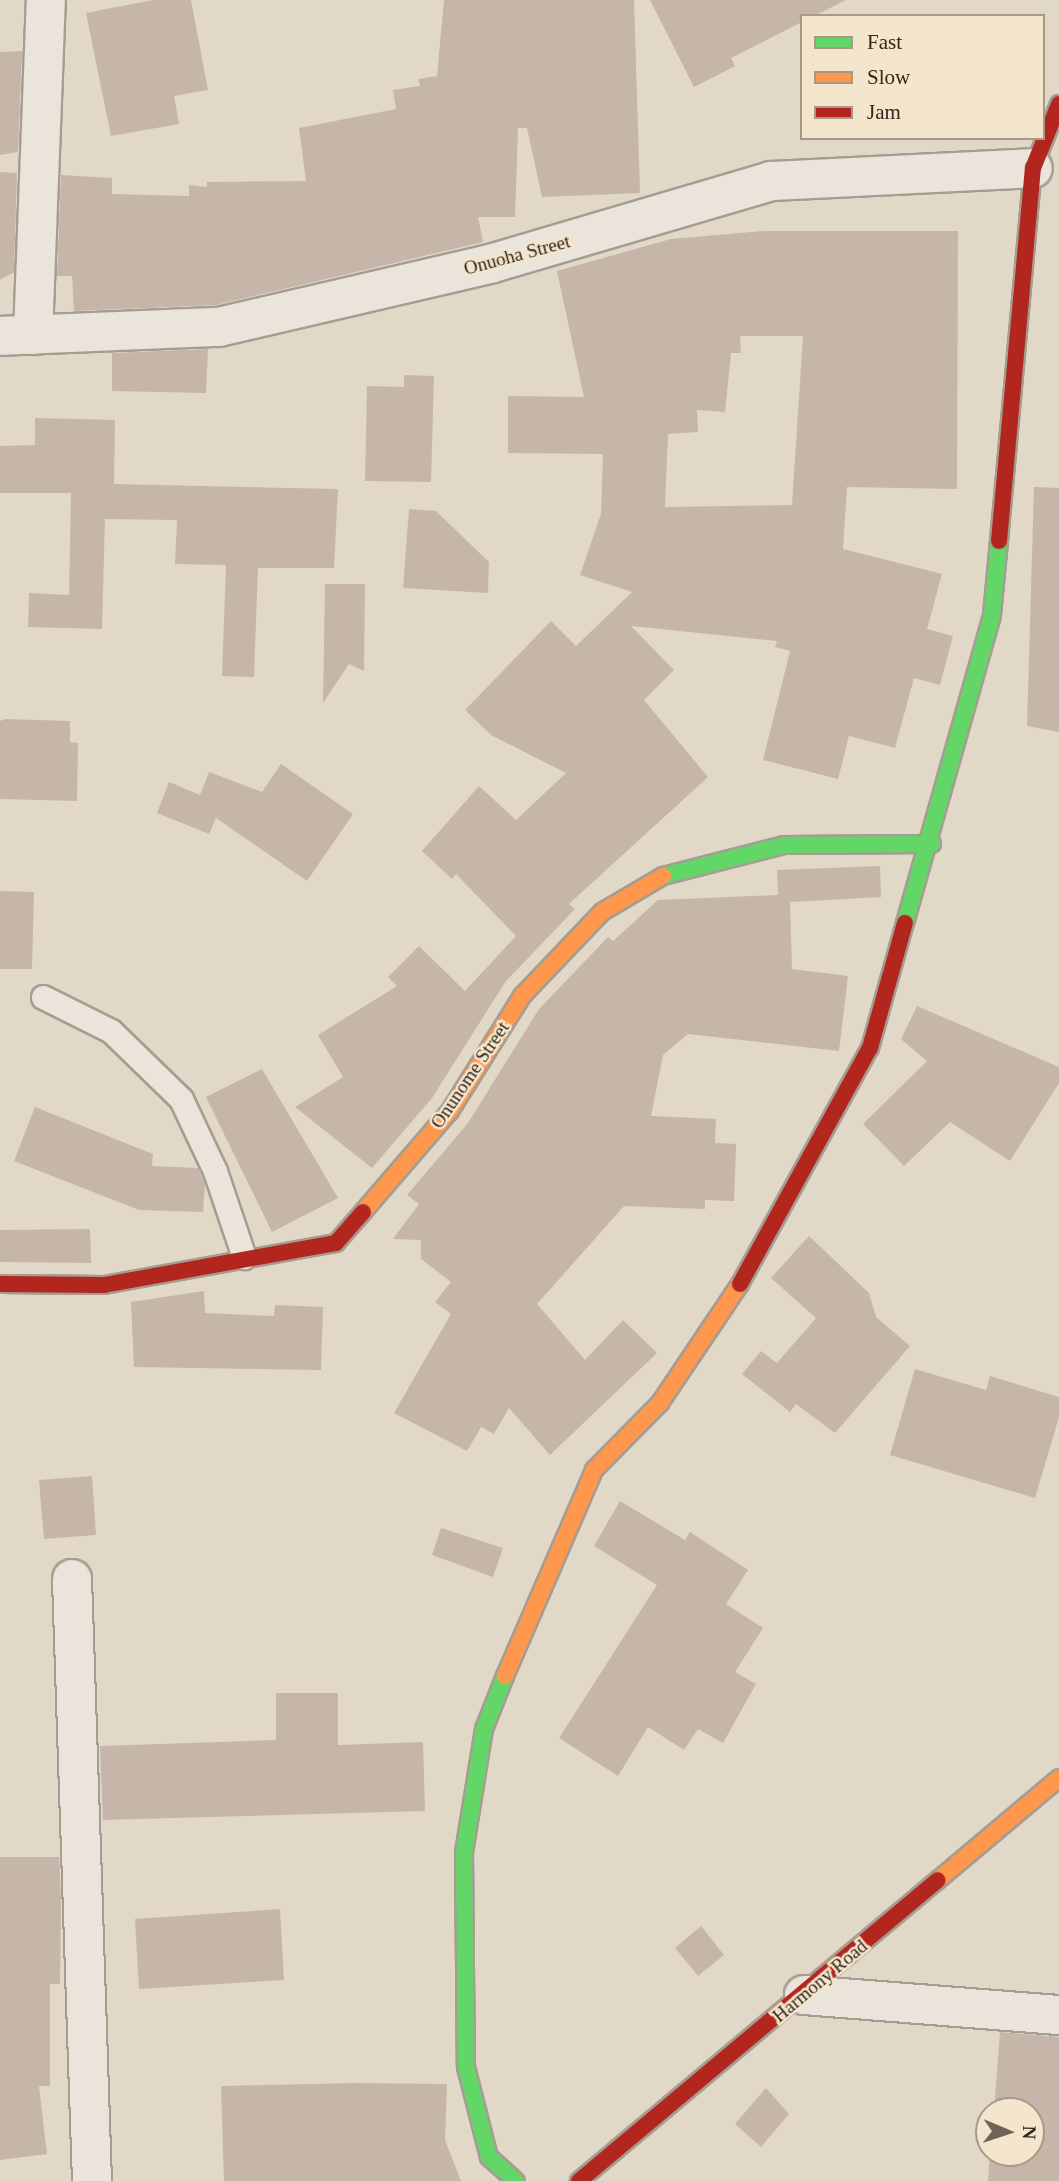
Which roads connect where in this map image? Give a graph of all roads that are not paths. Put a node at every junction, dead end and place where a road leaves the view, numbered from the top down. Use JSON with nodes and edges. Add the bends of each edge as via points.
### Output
{"nodes":[{"id":1,"x":46,"y":0,"type":"edge"},
{"id":2,"x":1059,"y":104,"type":"edge"},
{"id":3,"x":1045,"y":138,"type":"edge"},
{"id":4,"x":1044,"y":140,"type":"edge"},
{"id":5,"x":1033,"y":168,"type":"junction"},
{"id":6,"x":16,"y":336,"type":"edge"},
{"id":7,"x":932,"y":844,"type":"junction"},
{"id":8,"x":43,"y":997,"type":"dead end"},
{"id":9,"x":244,"y":1257,"type":"junction"},
{"id":10,"x":0,"y":1284,"type":"edge"},
{"id":11,"x":72,"y":1579,"type":"dead end"},
{"id":12,"x":1059,"y":1778,"type":"edge"},
{"id":13,"x":804,"y":1994,"type":"junction"},
{"id":14,"x":1059,"y":2015,"type":"edge"},
{"id":15,"x":92,"y":2181,"type":"edge"},
{"id":16,"x":516,"y":2181,"type":"edge"},
{"id":17,"x":579,"y":2181,"type":"edge"}],
"edges":[{"from":1,"to":6,"type":"street"},
{"from":2,"to":3,"type":"street"},
{"from":4,"to":5,"type":"street"},
{"from":5,"to":6,"type":"street","name":"Onuoha Street","via":[[771,181],[493,263],[219,327]]},
{"from":5,"to":7,"type":"street","via":[[992,615]]},
{"from":7,"to":9,"type":"street","name":"Onunome Street","via":[[784,845],[649,880],[602,912],[522,996],[450,1111],[347,1234],[321,1250]]},
{"from":7,"to":16,"type":"street","via":[[870,1048],[719,1322],[660,1403],[594,1470],[538,1591],[484,1729],[464,1852],[466,2067],[489,2157]]},
{"from":8,"to":9,"type":"lane","via":[[111,1031],[181,1099],[215,1171]]},
{"from":9,"to":10,"type":"street","name":"Onunome Street","via":[[104,1286]]},
{"from":11,"to":15,"type":"street"},
{"from":12,"to":13,"type":"street","name":"Harmony Road"},
{"from":13,"to":14,"type":"street"},
{"from":13,"to":17,"type":"street","name":"Harmony Road"}]}
